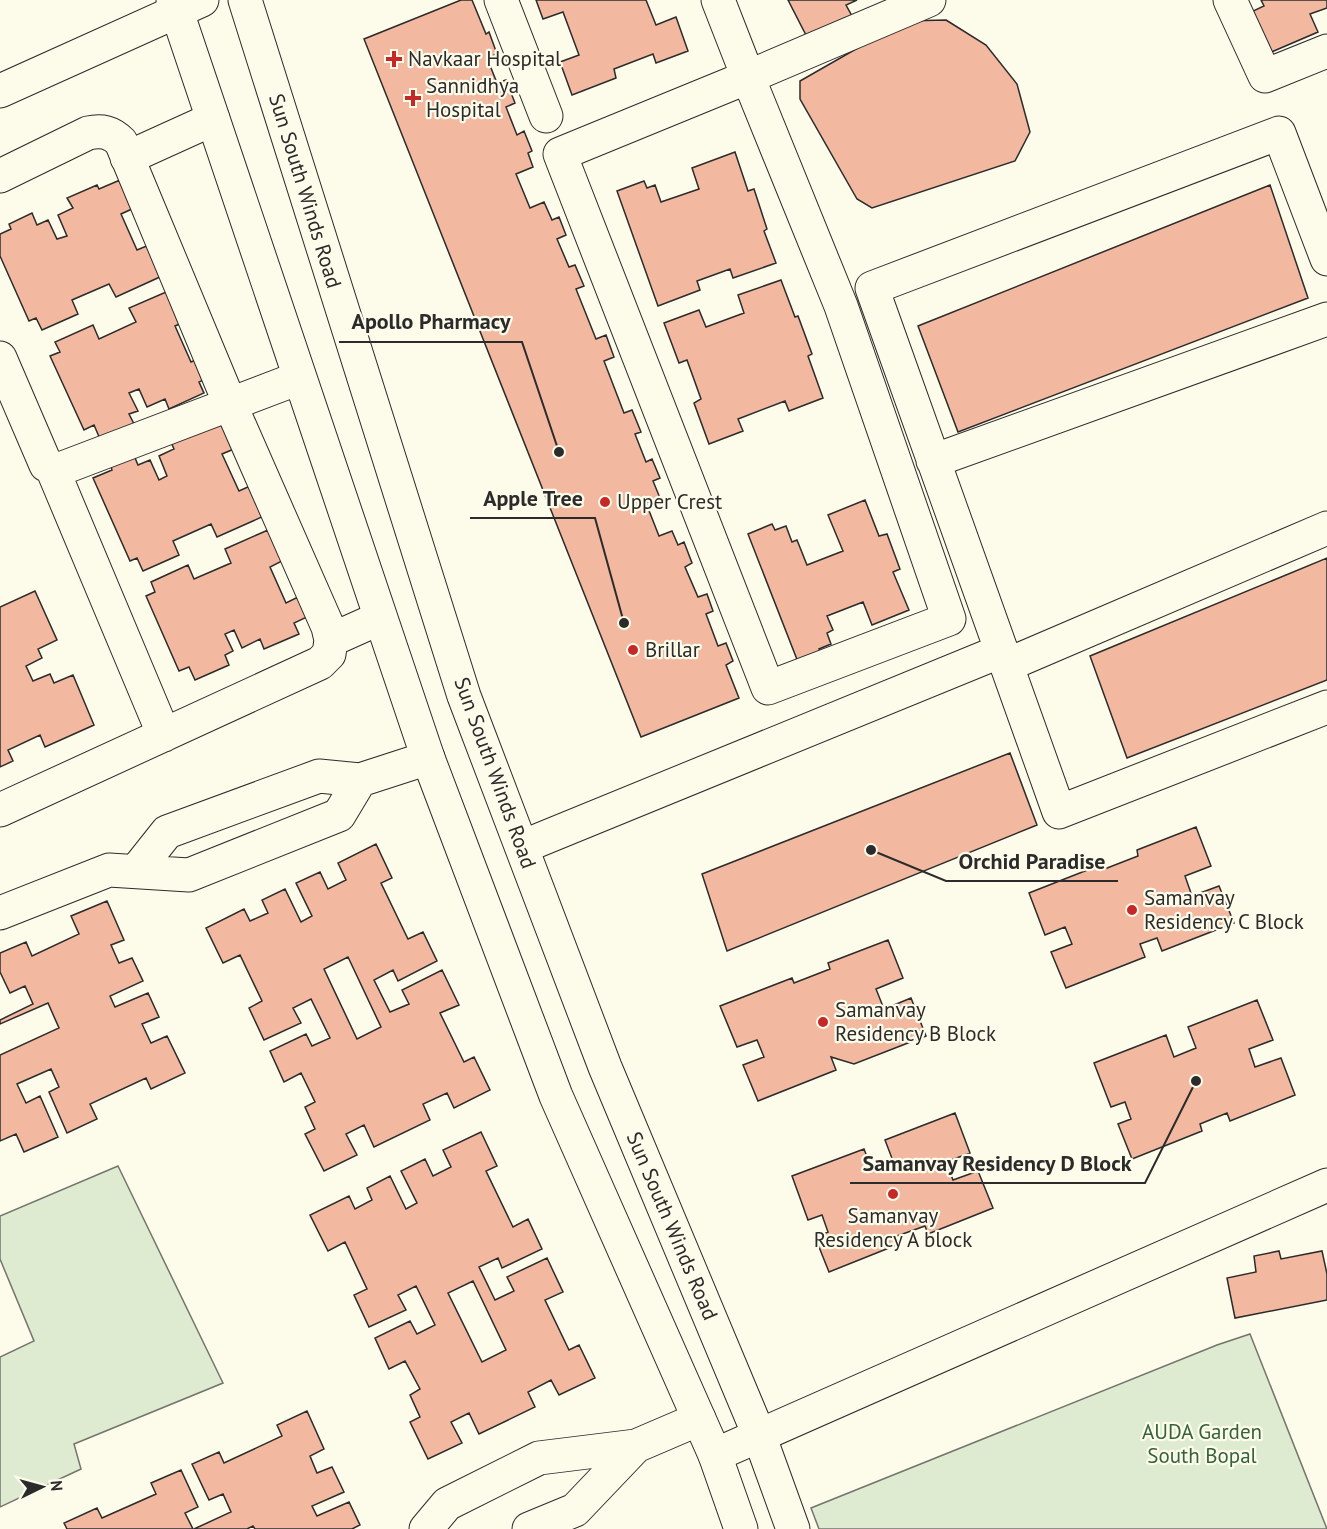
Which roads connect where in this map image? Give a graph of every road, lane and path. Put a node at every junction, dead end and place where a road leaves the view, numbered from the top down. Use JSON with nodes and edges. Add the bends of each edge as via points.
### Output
{"nodes":[{"id":1,"x":245,"y":0,"type":"edge"},
{"id":2,"x":501,"y":0,"type":"edge"},
{"id":3,"x":718,"y":0,"type":"edge"},
{"id":4,"x":929,"y":0,"type":"edge"},
{"id":5,"x":1230,"y":0,"type":"edge"},
{"id":6,"x":184,"y":4,"type":"edge"},
{"id":7,"x":1327,"y":51,"type":"edge"},
{"id":8,"x":748,"y":77,"type":"junction"},
{"id":9,"x":0,"y":91,"type":"edge"},
{"id":10,"x":546,"y":116,"type":"dead end"},
{"id":11,"x":213,"y":119,"type":"junction"},
{"id":12,"x":127,"y":158,"type":"junction"},
{"id":13,"x":0,"y":176,"type":"edge"},
{"id":14,"x":1327,"y":259,"type":"edge"},
{"id":15,"x":1327,"y":319,"type":"edge"},
{"id":16,"x":0,"y":358,"type":"edge"},
{"id":17,"x":299,"y":378,"type":"junction"},
{"id":18,"x":230,"y":404,"type":"junction"},
{"id":19,"x":933,"y":461,"type":"junction"},
{"id":20,"x":52,"y":468,"type":"junction"},
{"id":21,"x":1327,"y":528,"type":"edge"},
{"id":22,"x":380,"y":618,"type":"junction"},
{"id":23,"x":331,"y":640,"type":"junction"},
{"id":24,"x":1004,"y":658,"type":"junction"},
{"id":25,"x":1327,"y":707,"type":"edge"},
{"id":26,"x":164,"y":735,"type":"junction"},
{"id":27,"x":428,"y":758,"type":"junction"},
{"id":28,"x":360,"y":780,"type":"junction"},
{"id":29,"x":0,"y":810,"type":"edge"},
{"id":30,"x":522,"y":847,"type":"junction"},
{"id":31,"x":136,"y":871,"type":"junction"},
{"id":32,"x":0,"y":913,"type":"edge"},
{"id":33,"x":1327,"y":1185,"type":"edge"},
{"id":34,"x":699,"y":1419,"type":"junction"},
{"id":35,"x":759,"y":1435,"type":"junction"},
{"id":36,"x":636,"y":1446,"type":"junction"},
{"id":37,"x":715,"y":1455,"type":"junction"},
{"id":38,"x":426,"y":1529,"type":"edge"},
{"id":39,"x":529,"y":1529,"type":"edge"},
{"id":40,"x":741,"y":1529,"type":"edge"},
{"id":41,"x":793,"y":1529,"type":"edge"}],
"edges":[{"from":1,"to":30,"type":"street","name":"Sun South Winds Road","via":[[464,696]]},
{"from":2,"to":10,"type":"street"},
{"from":3,"to":8,"type":"street"},
{"from":4,"to":8,"type":"street"},
{"from":5,"to":7,"type":"street","via":[[1265,76]]},
{"from":6,"to":9,"type":"street"},
{"from":6,"to":11,"type":"street"},
{"from":8,"to":8,"type":"street","via":[[560,154],[768,688],[949,619],[841,306]]},
{"from":11,"to":12,"type":"street"},
{"from":11,"to":17,"type":"street"},
{"from":12,"to":13,"type":"street","via":[[115,136],[103,131],[88,133]]},
{"from":12,"to":18,"type":"street"},
{"from":14,"to":19,"type":"street","via":[[1279,133],[872,288]]},
{"from":15,"to":19,"type":"street"},
{"from":16,"to":20,"type":"street","via":[[46,465]]},
{"from":17,"to":18,"type":"street"},
{"from":17,"to":22,"type":"street"},
{"from":18,"to":20,"type":"street","via":[[65,468]]},
{"from":18,"to":23,"type":"street"},
{"from":19,"to":24,"type":"street"},
{"from":20,"to":26,"type":"street"},
{"from":21,"to":24,"type":"street"},
{"from":22,"to":23,"type":"street"},
{"from":22,"to":27,"type":"street"},
{"from":23,"to":26,"type":"street","via":[[329,654],[320,663]]},
{"from":24,"to":25,"type":"street","via":[[1059,812]]},
{"from":24,"to":30,"type":"street"},
{"from":26,"to":29,"type":"street"},
{"from":27,"to":28,"type":"street"},
{"from":27,"to":34,"type":"street","via":[[556,1096]]},
{"from":28,"to":31,"type":"street","via":[[319,776],[167,832]]},
{"from":28,"to":31,"type":"street","via":[[339,815],[189,875]]},
{"from":30,"to":35,"type":"street","name":"Sun South Winds Road","via":[[605,1067]]},
{"from":31,"to":32,"type":"street","via":[[108,870]]},
{"from":33,"to":35,"type":"street"},
{"from":34,"to":36,"type":"street"},
{"from":34,"to":37,"type":"street"},
{"from":35,"to":37,"type":"street"},
{"from":35,"to":41,"type":"street","name":"Sun South Winds Road"},
{"from":36,"to":38,"type":"street","via":[[539,1458],[447,1504]]},
{"from":36,"to":39,"type":"street","via":[[575,1510]]},
{"from":37,"to":40,"type":"street"}]}
